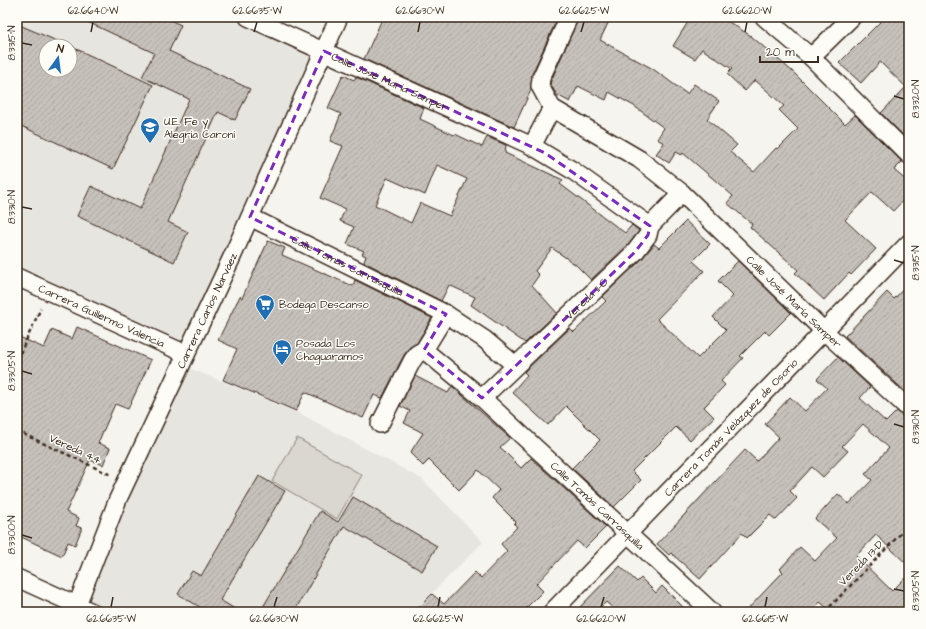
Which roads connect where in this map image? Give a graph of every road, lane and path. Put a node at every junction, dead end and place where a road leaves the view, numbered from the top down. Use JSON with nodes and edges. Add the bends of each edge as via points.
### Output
{"nodes":[{"id":1,"x":248,"y":17,"type":"edge"},
{"id":2,"x":339,"y":17,"type":"edge"},
{"id":3,"x":569,"y":17,"type":"edge"},
{"id":4,"x":764,"y":17,"type":"edge"},
{"id":5,"x":847,"y":18,"type":"edge"},
{"id":6,"x":324,"y":52,"type":"junction"},
{"id":7,"x":810,"y":57,"type":"junction"},
{"id":8,"x":552,"y":108,"type":"junction"},
{"id":9,"x":532,"y":146,"type":"junction"},
{"id":10,"x":909,"y":156,"type":"edge"},
{"id":11,"x":682,"y":193,"type":"junction"},
{"id":12,"x":250,"y":218,"type":"junction"},
{"id":13,"x":650,"y":226,"type":"junction"},
{"id":14,"x":909,"y":243,"type":"edge"},
{"id":15,"x":17,"y":277,"type":"edge"},
{"id":16,"x":49,"y":291,"type":"junction"},
{"id":17,"x":446,"y":314,"type":"junction"},
{"id":18,"x":823,"y":330,"type":"junction"},
{"id":19,"x":424,"y":350,"type":"junction"},
{"id":20,"x":186,"y":354,"type":"junction"},
{"id":21,"x":17,"y":360,"type":"edge"},
{"id":22,"x":515,"y":365,"type":"junction"},
{"id":23,"x":482,"y":398,"type":"junction"},
{"id":24,"x":909,"y":409,"type":"edge"},
{"id":25,"x":380,"y":424,"type":"dead end"},
{"id":26,"x":17,"y":431,"type":"edge"},
{"id":27,"x":126,"y":482,"type":"junction"},
{"id":28,"x":909,"y":525,"type":"edge"},
{"id":29,"x":628,"y":532,"type":"junction"},
{"id":30,"x":18,"y":580,"type":"edge"},
{"id":31,"x":77,"y":605,"type":"junction"},
{"id":32,"x":92,"y":612,"type":"edge"},
{"id":33,"x":552,"y":612,"type":"edge"},
{"id":34,"x":712,"y":612,"type":"edge"},
{"id":35,"x":825,"y":612,"type":"edge"}],
"edges":[{"from":1,"to":6,"type":"street","name":"Calle José María Samper"},
{"from":2,"to":6,"type":"street","name":"Carrera Carlos Narváez"},
{"from":3,"to":8,"type":"street","via":[[541,78],[540,86]]},
{"from":4,"to":7,"type":"street"},
{"from":5,"to":7,"type":"street"},
{"from":6,"to":9,"type":"street","name":"Calle José María Samper"},
{"from":6,"to":12,"type":"street","name":"Carrera Carlos Narváez"},
{"from":7,"to":10,"type":"street"},
{"from":8,"to":9,"type":"street"},
{"from":8,"to":11,"type":"street","name":"Calle José María Samper","via":[[639,159]]},
{"from":9,"to":13,"type":"street","name":"Calle José María Samper","via":[[572,170]]},
{"from":11,"to":13,"type":"street"},
{"from":11,"to":18,"type":"street","name":"Calle José María Samper"},
{"from":12,"to":17,"type":"street","name":"Calle Tomás Carrasquilla"},
{"from":12,"to":20,"type":"street","name":"Carrera Carlos Narváez"},
{"from":13,"to":22,"type":"street","name":"Vereda 11-C","via":[[648,235],[635,252]]},
{"from":14,"to":18,"type":"street","name":"Carrera Tomás Velázquez de Osorio"},
{"from":15,"to":16,"type":"street","name":"Carrera Guillermo Valencia"},
{"from":16,"to":20,"type":"street","name":"Carrera Guillermo Valencia"},
{"from":16,"to":21,"type":"path"},
{"from":17,"to":19,"type":"street"},
{"from":17,"to":22,"type":"street","name":"Calle Tomás Carrasquilla","via":[[484,339]]},
{"from":18,"to":24,"type":"street","name":"Calle José María Samper"},
{"from":18,"to":29,"type":"street","name":"Carrera Tomás Velázquez de Osorio"},
{"from":19,"to":23,"type":"street","name":"Calle Tomás Carrasquilla"},
{"from":19,"to":25,"type":"street","via":[[412,361]]},
{"from":20,"to":27,"type":"street","name":"Carrera Carlos Narváez"},
{"from":22,"to":23,"type":"street"},
{"from":23,"to":29,"type":"street","name":"Calle Tomás Carrasquilla"},
{"from":26,"to":27,"type":"path","name":"Vereda 44"},
{"from":27,"to":31,"type":"street","name":"Carrera Carlos Narváez"},
{"from":28,"to":35,"type":"path","name":"Vereda 13-D"},
{"from":29,"to":33,"type":"street","name":"Carrera Tomás Velázquez de Osorio"},
{"from":29,"to":34,"type":"street","name":"Calle Tomás Carrasquilla"},
{"from":30,"to":31,"type":"street"},
{"from":31,"to":32,"type":"street"}]}
